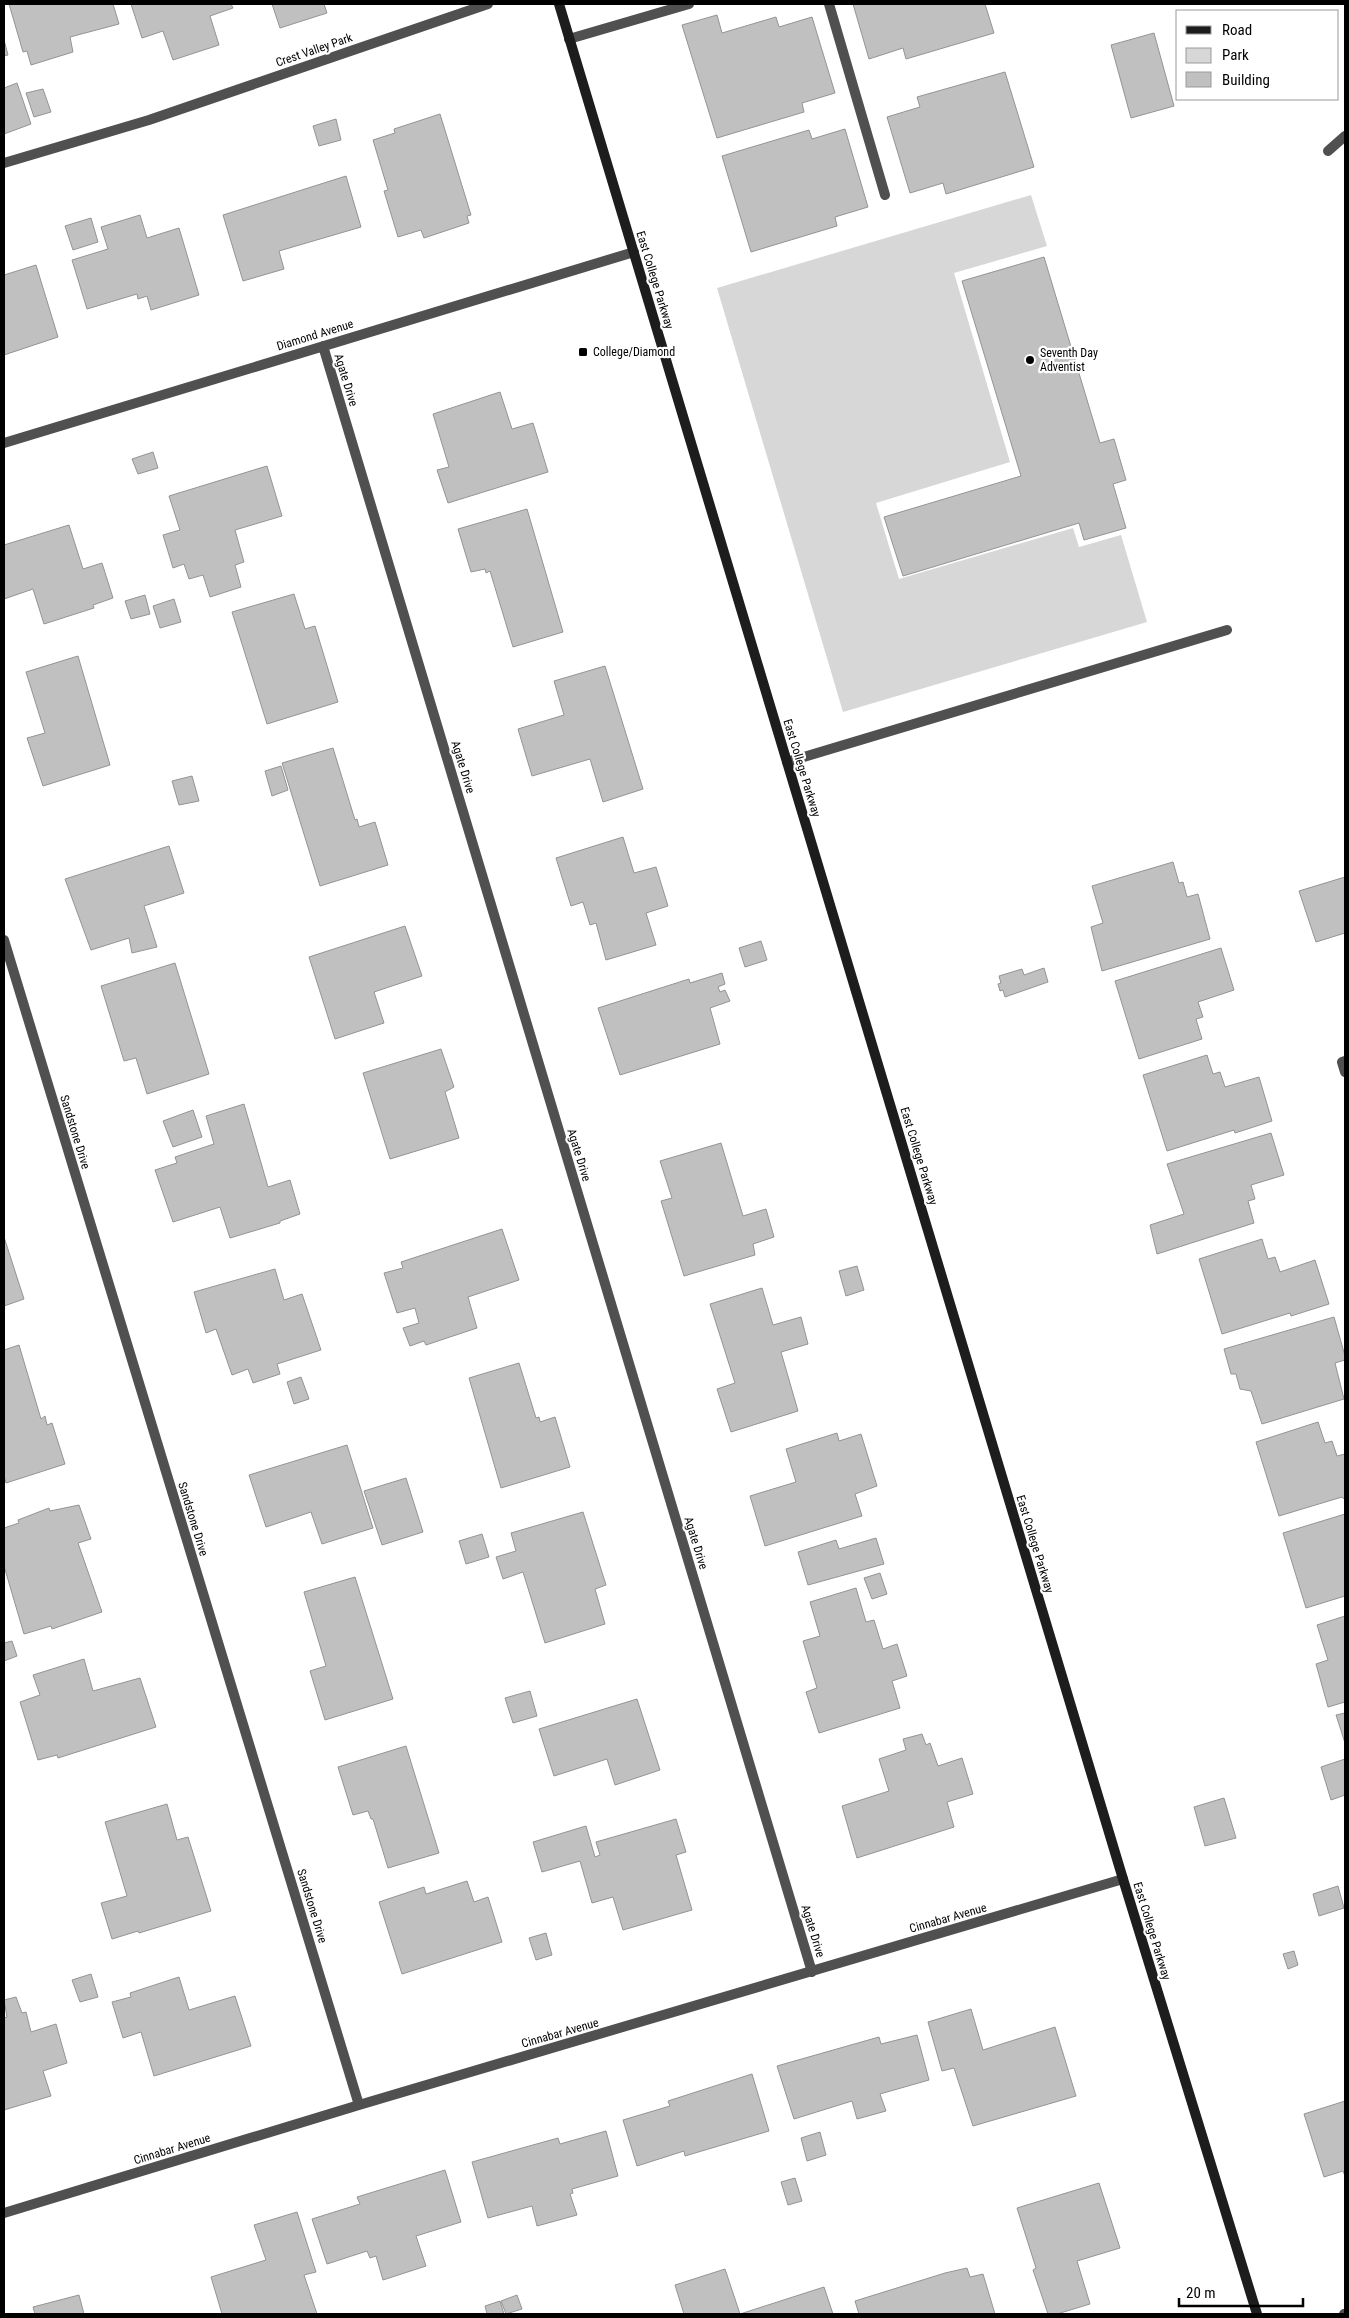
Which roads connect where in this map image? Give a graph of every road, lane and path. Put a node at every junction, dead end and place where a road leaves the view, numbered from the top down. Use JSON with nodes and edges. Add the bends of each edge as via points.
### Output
{"nodes":[{"id":1,"x":488,"y":4,"type":"edge"},
{"id":2,"x":559,"y":4,"type":"edge"},
{"id":3,"x":689,"y":4,"type":"edge"},
{"id":4,"x":829,"y":4,"type":"edge"},
{"id":5,"x":569,"y":39,"type":"junction"},
{"id":6,"x":1345,"y":136,"type":"edge"},
{"id":7,"x":1328,"y":151,"type":"dead end"},
{"id":8,"x":4,"y":162,"type":"edge"},
{"id":9,"x":885,"y":195,"type":"dead end"},
{"id":10,"x":634,"y":252,"type":"junction"},
{"id":11,"x":323,"y":346,"type":"junction"},
{"id":12,"x":4,"y":443,"type":"edge"},
{"id":13,"x":1227,"y":630,"type":"dead end"},
{"id":14,"x":788,"y":762,"type":"junction"},
{"id":15,"x":4,"y":940,"type":"edge"},
{"id":16,"x":1123,"y":1879,"type":"junction"},
{"id":17,"x":812,"y":1972,"type":"junction"},
{"id":18,"x":360,"y":2105,"type":"junction"},
{"id":19,"x":4,"y":2213,"type":"edge"},
{"id":20,"x":1257,"y":2314,"type":"edge"}],
"edges":[{"from":1,"to":8,"type":"street","name":"Crest Valley Park","via":[[149,120]]},
{"from":2,"to":5,"type":"main road","name":"East College Parkway"},
{"from":3,"to":5,"type":"street"},
{"from":4,"to":9,"type":"street"},
{"from":5,"to":10,"type":"main road","name":"East College Parkway"},
{"from":6,"to":7,"type":"street"},
{"from":10,"to":11,"type":"street","name":"Diamond Avenue"},
{"from":10,"to":14,"type":"main road","name":"East College Parkway"},
{"from":11,"to":12,"type":"street","name":"Diamond Avenue"},
{"from":11,"to":17,"type":"street","name":"Agate Drive"},
{"from":13,"to":14,"type":"street"},
{"from":14,"to":16,"type":"main road","name":"East College Parkway"},
{"from":15,"to":18,"type":"street","name":"Sandstone Drive"},
{"from":16,"to":17,"type":"street","name":"Cinnabar Avenue"},
{"from":16,"to":20,"type":"main road","name":"East College Parkway"},
{"from":17,"to":18,"type":"street","name":"Cinnabar Avenue"},
{"from":18,"to":19,"type":"street","name":"Cinnabar Avenue"}]}
